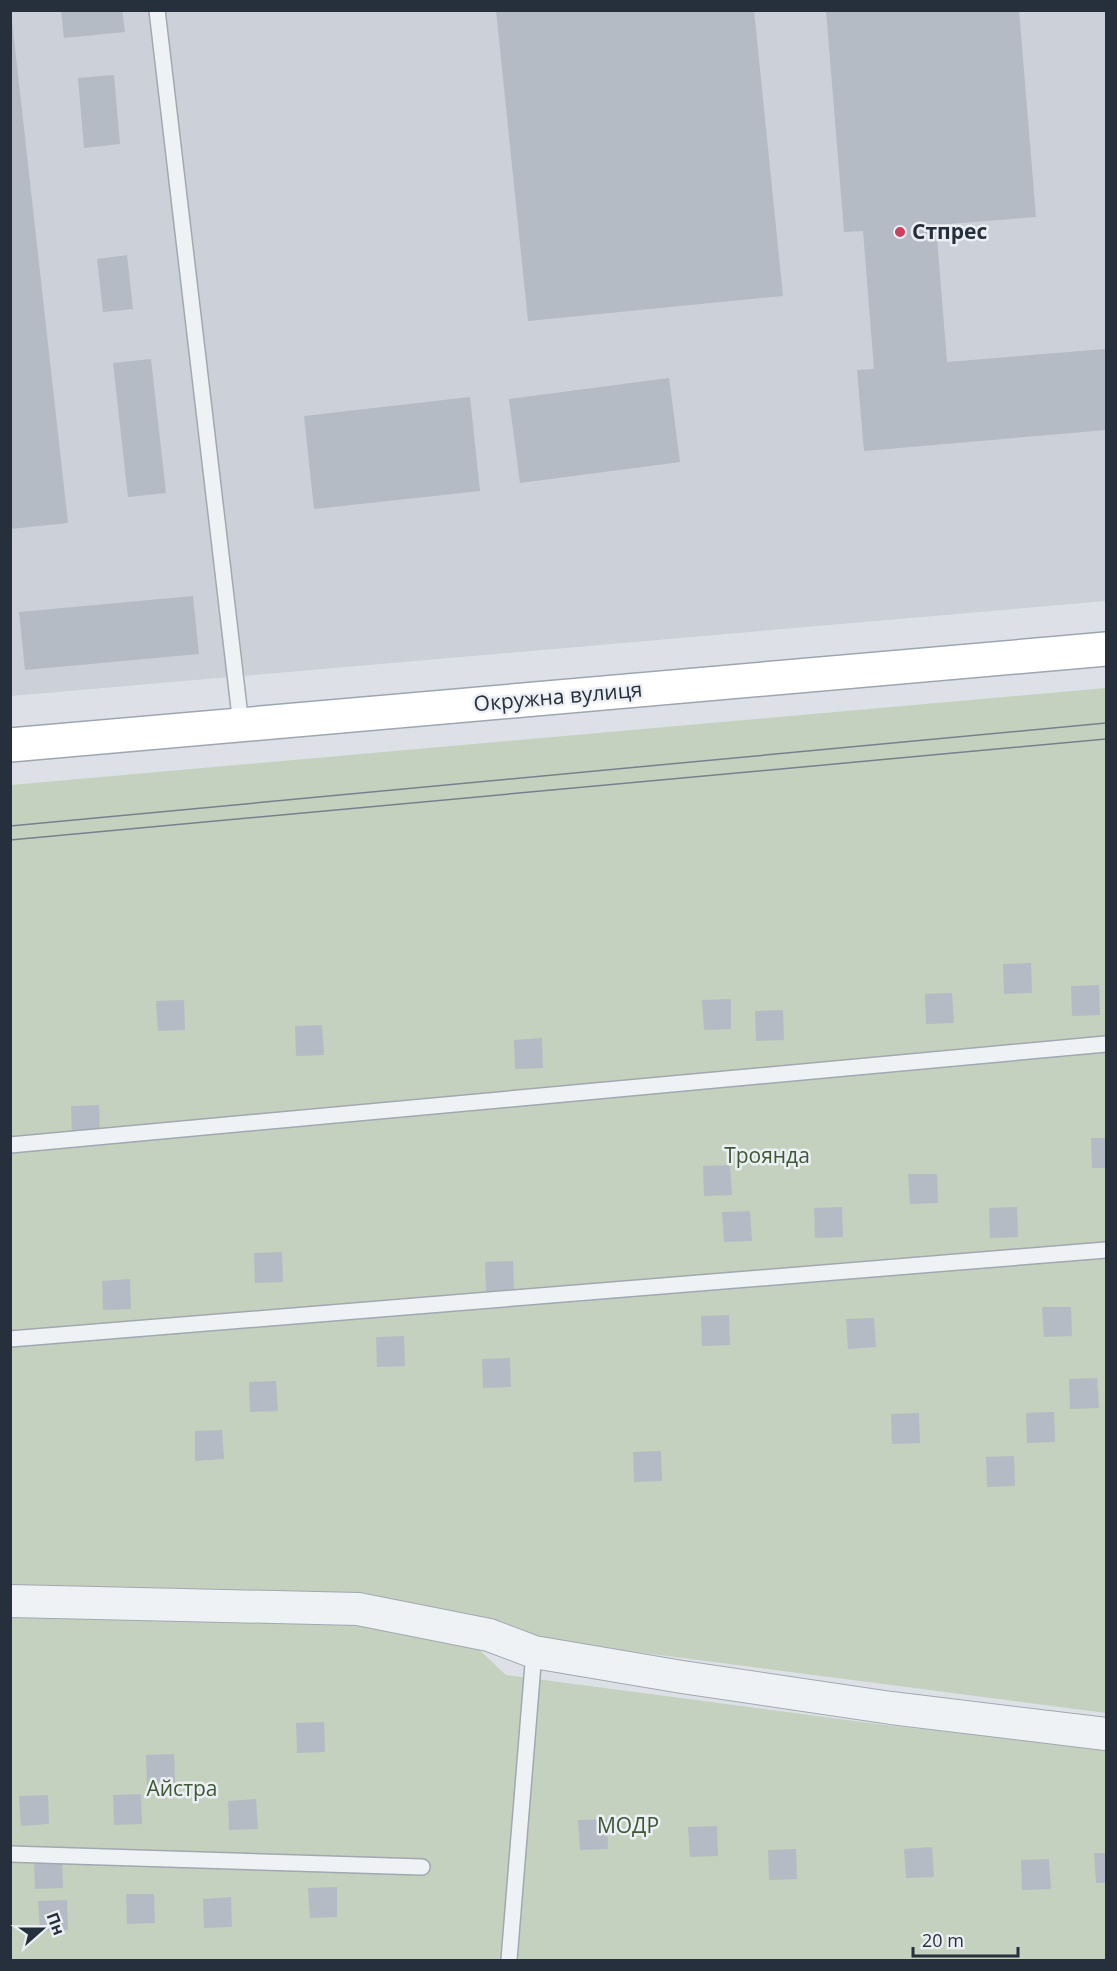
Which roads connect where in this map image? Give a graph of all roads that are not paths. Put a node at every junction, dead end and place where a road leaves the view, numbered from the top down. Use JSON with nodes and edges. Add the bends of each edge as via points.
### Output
{"nodes":[{"id":1,"x":157,"y":10,"type":"edge"},
{"id":2,"x":1107,"y":649,"type":"edge"},
{"id":3,"x":242,"y":725,"type":"junction"},
{"id":4,"x":10,"y":745,"type":"edge"},
{"id":5,"x":1107,"y":1044,"type":"edge"},
{"id":6,"x":10,"y":1145,"type":"edge"},
{"id":7,"x":1107,"y":1250,"type":"edge"},
{"id":8,"x":10,"y":1339,"type":"edge"},
{"id":9,"x":10,"y":1601,"type":"edge"},
{"id":10,"x":534,"y":1652,"type":"junction"},
{"id":11,"x":1107,"y":1734,"type":"edge"},
{"id":12,"x":10,"y":1854,"type":"edge"},
{"id":13,"x":422,"y":1867,"type":"dead end"},
{"id":14,"x":509,"y":1960,"type":"edge"}],
"edges":[{"from":1,"to":3,"type":"lane"},
{"from":2,"to":3,"type":"main road","name":"Окружна вулиця"},
{"from":3,"to":4,"type":"main road","name":"Окружна вулиця"},
{"from":5,"to":6,"type":"lane"},
{"from":7,"to":8,"type":"lane"},
{"from":9,"to":10,"type":"street","via":[[358,1609],[489,1635]]},
{"from":10,"to":11,"type":"street","via":[[856,1703]]},
{"from":10,"to":14,"type":"lane"},
{"from":12,"to":13,"type":"lane"}]}
